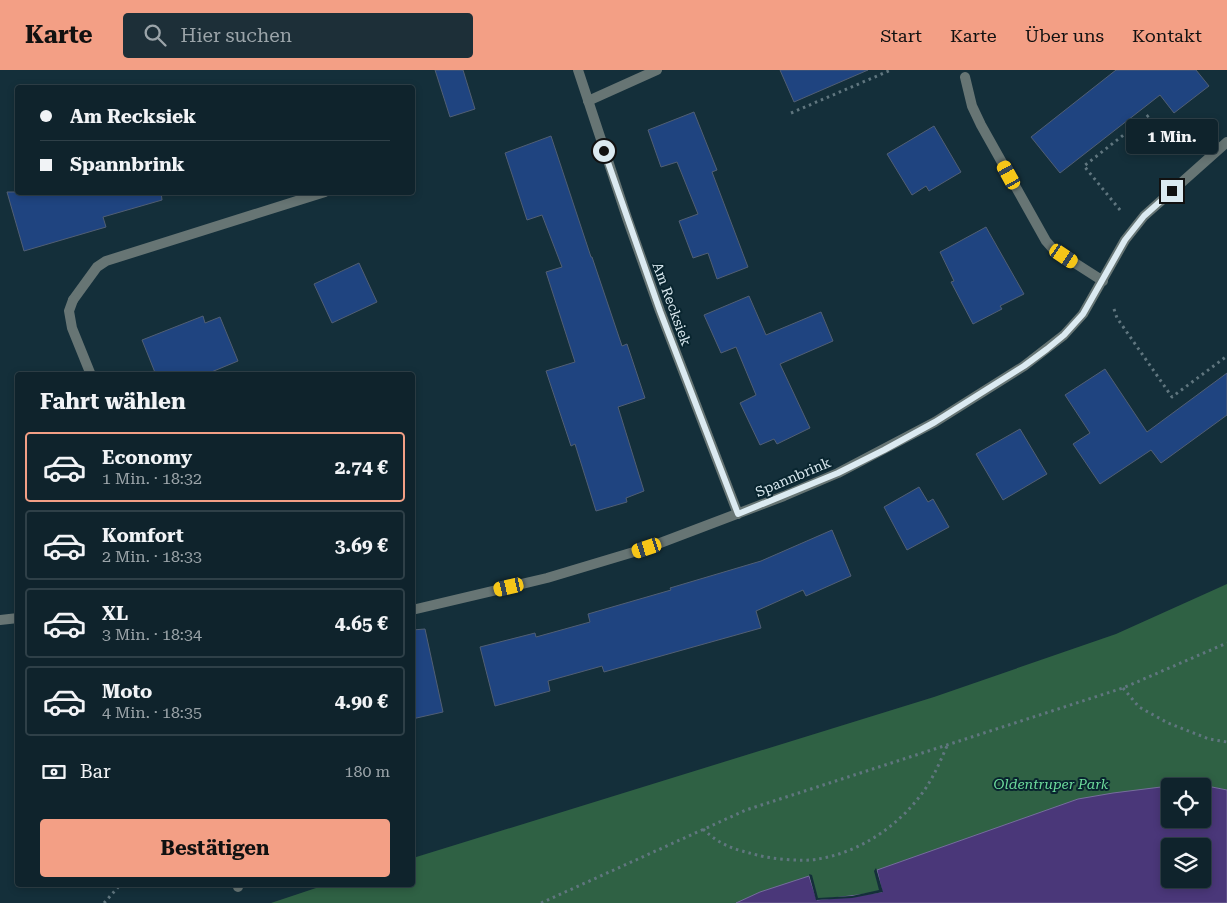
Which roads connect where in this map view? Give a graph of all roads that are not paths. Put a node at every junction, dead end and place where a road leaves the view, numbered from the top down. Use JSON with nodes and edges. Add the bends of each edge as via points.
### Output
{"nodes":[{"id":1,"x":578,"y":70,"type":"edge"},
{"id":2,"x":657,"y":70,"type":"edge"},
{"id":3,"x":965,"y":77,"type":"dead end"},
{"id":4,"x":588,"y":101,"type":"junction"},
{"id":5,"x":1227,"y":142,"type":"edge"},
{"id":6,"x":315,"y":195,"type":"edge"},
{"id":7,"x":1103,"y":281,"type":"junction"},
{"id":8,"x":90,"y":372,"type":"edge"},
{"id":9,"x":738,"y":514,"type":"junction"},
{"id":10,"x":415,"y":609,"type":"edge"},
{"id":11,"x":15,"y":618,"type":"edge"},
{"id":12,"x":0,"y":620,"type":"edge"}],
"edges":[{"from":1,"to":4,"type":"street","name":"Am Recksiek"},
{"from":2,"to":4,"type":"street"},
{"from":3,"to":7,"type":"street","via":[[972,106],[981,125],[1046,241],[1053,249]]},
{"from":4,"to":9,"type":"street","name":"Am Recksiek","via":[[657,302]]},
{"from":5,"to":7,"type":"street","name":"Spannbrink","via":[[1144,216],[1125,240]]},
{"from":6,"to":8,"type":"street","via":[[106,261],[97,267],[73,300],[69,311],[72,328]]},
{"from":7,"to":9,"type":"street","name":"Spannbrink","via":[[1083,314],[1064,335],[1024,366],[884,450],[838,473]]},
{"from":9,"to":10,"type":"street","name":"Spannbrink","via":[[598,564]]},
{"from":11,"to":12,"type":"street"}]}
